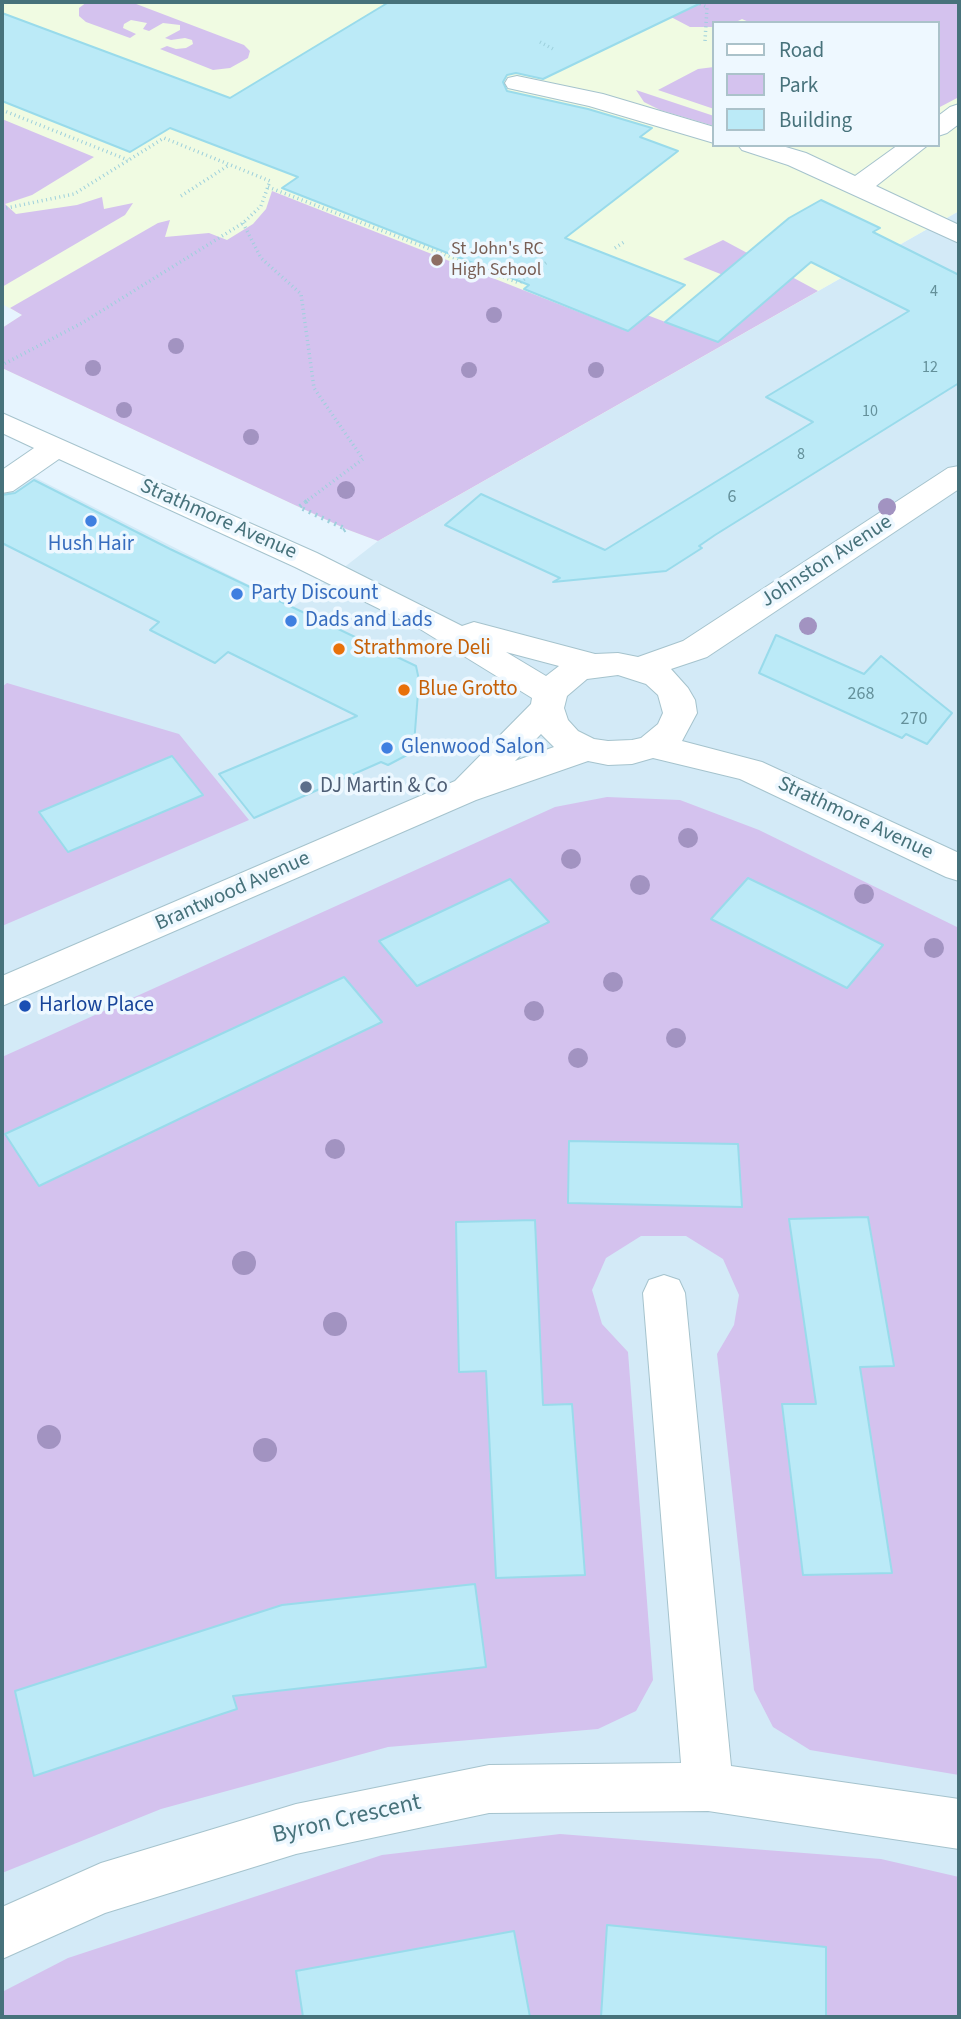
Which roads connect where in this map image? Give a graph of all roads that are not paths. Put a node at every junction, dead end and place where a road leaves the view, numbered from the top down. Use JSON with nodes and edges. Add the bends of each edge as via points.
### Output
{"nodes":[{"id":1,"x":517,"y":83,"type":"dead end"},
{"id":2,"x":959,"y":112,"type":"edge"},
{"id":3,"x":940,"y":126,"type":"edge"},
{"id":4,"x":712,"y":134,"type":"edge"},
{"id":5,"x":758,"y":147,"type":"edge"},
{"id":6,"x":912,"y":147,"type":"edge"},
{"id":7,"x":858,"y":187,"type":"junction"},
{"id":8,"x":959,"y":235,"type":"edge"},
{"id":9,"x":2,"y":422,"type":"edge"},
{"id":10,"x":56,"y":447,"type":"junction"},
{"id":11,"x":959,"y":475,"type":"edge"},
{"id":12,"x":2,"y":484,"type":"edge"},
{"id":13,"x":432,"y":622,"type":"junction"},
{"id":14,"x":695,"y":649,"type":"junction"},
{"id":15,"x":595,"y":666,"type":"junction"},
{"id":16,"x":639,"y":668,"type":"junction"},
{"id":17,"x":675,"y":700,"type":"junction"},
{"id":18,"x":548,"y":701,"type":"junction"},
{"id":19,"x":653,"y":746,"type":"junction"},
{"id":20,"x":586,"y":749,"type":"junction"},
{"id":21,"x":750,"y":769,"type":"junction"},
{"id":22,"x":464,"y":791,"type":"junction"},
{"id":23,"x":959,"y":869,"type":"edge"},
{"id":24,"x":2,"y":992,"type":"edge"},
{"id":25,"x":664,"y":1293,"type":"dead end"},
{"id":26,"x":708,"y":1787,"type":"junction"},
{"id":27,"x":959,"y":1824,"type":"edge"},
{"id":28,"x":2,"y":1933,"type":"edge"}],
"edges":[{"from":1,"to":4,"type":"street","via":[[594,99]]},
{"from":2,"to":3,"type":"street"},
{"from":5,"to":7,"type":"street"},
{"from":6,"to":7,"type":"street"},
{"from":7,"to":8,"type":"street"},
{"from":9,"to":10,"type":"street","name":"Strathmore Avenue"},
{"from":10,"to":12,"type":"street"},
{"from":10,"to":13,"type":"street","name":"Strathmore Avenue"},
{"from":11,"to":14,"type":"street","name":"Johnston Avenue"},
{"from":13,"to":15,"type":"street","name":"Strathmore Avenue"},
{"from":13,"to":18,"type":"street","name":"Strathmore Avenue"},
{"from":14,"to":16,"type":"street","name":"Johnston Avenue"},
{"from":14,"to":17,"type":"street","name":"Johnston Avenue"},
{"from":15,"to":16,"type":"street","name":"Strathmore Avenue"},
{"from":15,"to":18,"type":"street","name":"Strathmore Avenue","via":[[560,681]]},
{"from":16,"to":17,"type":"street","name":"Strathmore Avenue","via":[[658,676]]},
{"from":17,"to":19,"type":"street","via":[[672,731]]},
{"from":17,"to":21,"type":"street","name":"Strathmore Avenue"},
{"from":18,"to":20,"type":"street","name":"Strathmore Avenue","via":[[552,724],[566,739]]},
{"from":18,"to":22,"type":"street","name":"Brantwood Avenue"},
{"from":19,"to":20,"type":"street","name":"Strathmore Avenue","via":[[620,753]]},
{"from":19,"to":21,"type":"street","name":"Strathmore Avenue"},
{"from":20,"to":22,"type":"street","name":"Brantwood Avenue"},
{"from":21,"to":23,"type":"street","name":"Strathmore Avenue"},
{"from":22,"to":24,"type":"street","name":"Brantwood Avenue"},
{"from":25,"to":26,"type":"street"},
{"from":26,"to":27,"type":"street","name":"Byron Crescent"},
{"from":26,"to":28,"type":"street","name":"Byron Crescent","via":[[489,1789],[296,1829],[101,1889]]}]}
